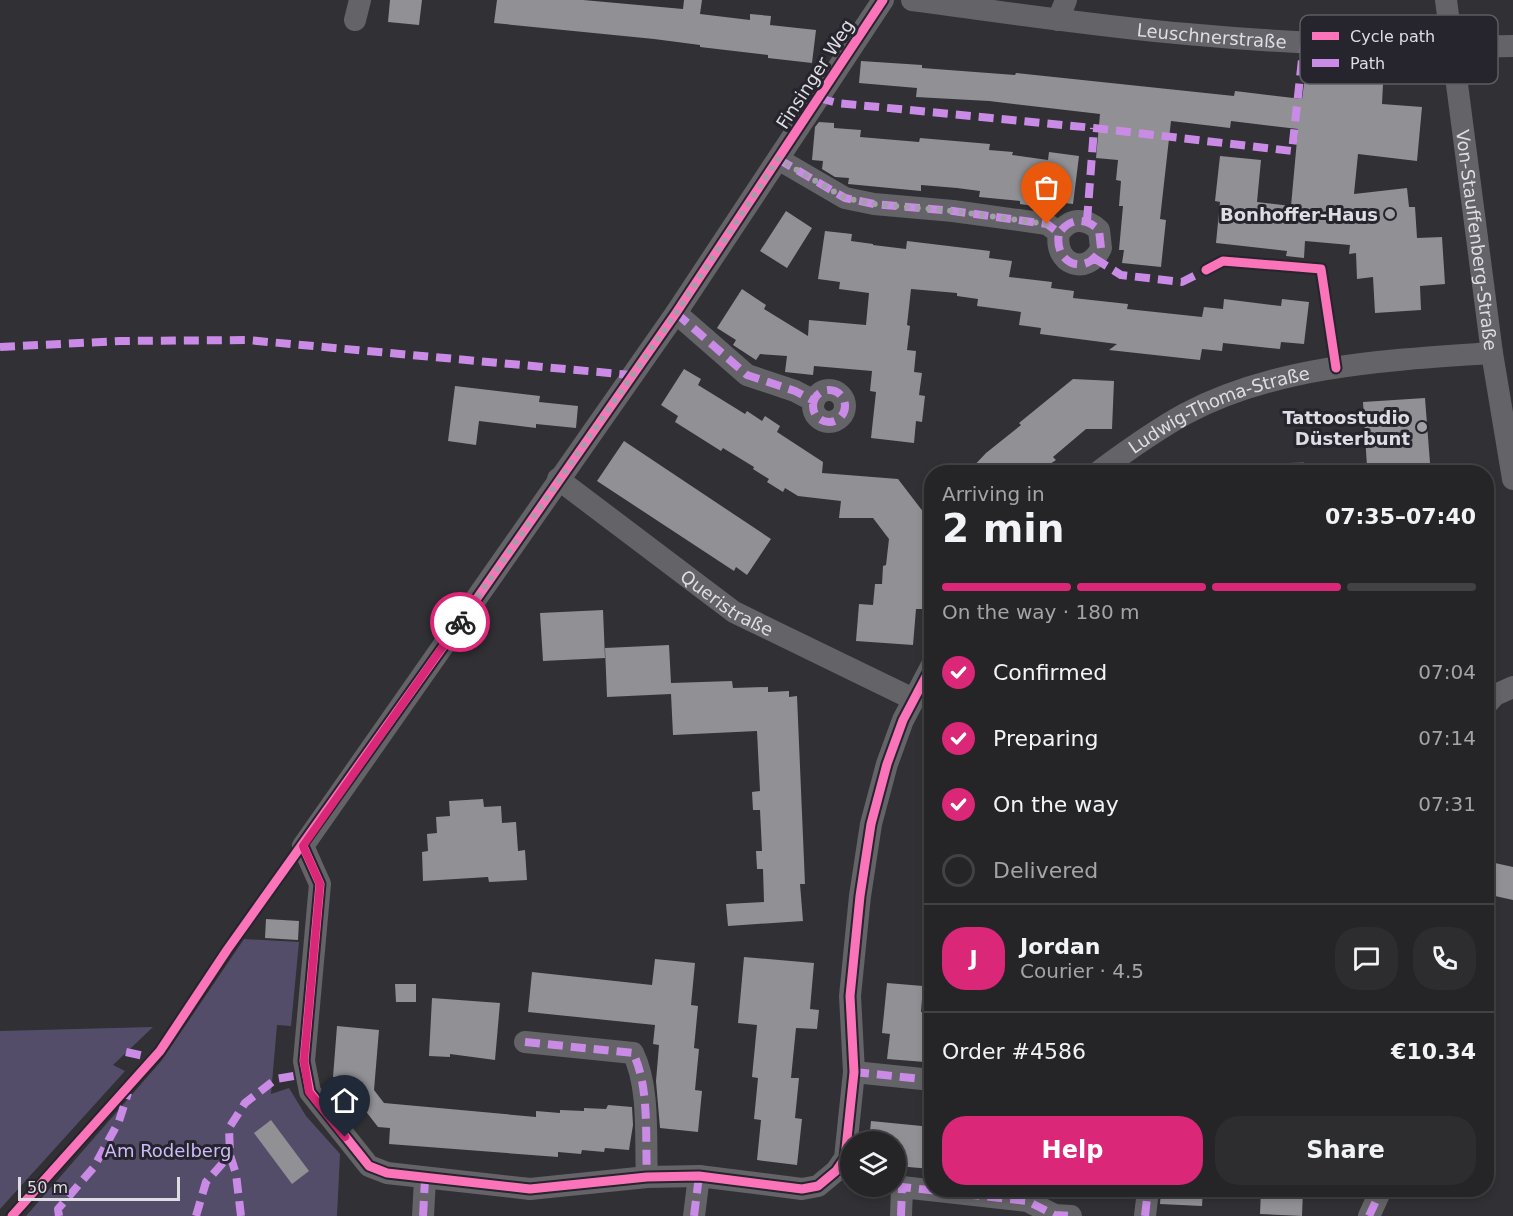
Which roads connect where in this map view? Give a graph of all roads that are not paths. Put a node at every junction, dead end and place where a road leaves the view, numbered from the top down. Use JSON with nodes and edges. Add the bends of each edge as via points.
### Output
{"nodes":[{"id":1,"x":883,"y":0,"type":"edge"},
{"id":2,"x":912,"y":0,"type":"edge"},
{"id":3,"x":1446,"y":0,"type":"edge"},
{"id":4,"x":1062,"y":10,"type":"edge"},
{"id":5,"x":1448,"y":15,"type":"edge"},
{"id":6,"x":1300,"y":41,"type":"edge"},
{"id":7,"x":1498,"y":46,"type":"edge"},
{"id":8,"x":1513,"y":46,"type":"edge"},
{"id":9,"x":1457,"y":84,"type":"edge"},
{"id":10,"x":778,"y":159,"type":"junction"},
{"id":11,"x":1059,"y":233,"type":"dead end"},
{"id":12,"x":676,"y":313,"type":"junction"},
{"id":13,"x":1492,"y":353,"type":"junction"},
{"id":14,"x":814,"y":401,"type":"dead end"},
{"id":15,"x":1107,"y":465,"type":"edge"},
{"id":16,"x":1513,"y":479,"type":"edge"},
{"id":17,"x":558,"y":480,"type":"junction"},
{"id":18,"x":924,"y":679,"type":"edge"},
{"id":19,"x":1513,"y":687,"type":"edge"},
{"id":20,"x":1494,"y":696,"type":"edge"},
{"id":21,"x":913,"y":699,"type":"junction"},
{"id":22,"x":525,"y":1042,"type":"dead end"},
{"id":23,"x":854,"y":1072,"type":"junction"},
{"id":24,"x":924,"y":1079,"type":"edge"},
{"id":25,"x":848,"y":1131,"type":"edge"},
{"id":26,"x":699,"y":1176,"type":"junction"},
{"id":27,"x":840,"y":1176,"type":"edge"},
{"id":28,"x":646,"y":1177,"type":"junction"},
{"id":29,"x":425,"y":1179,"type":"junction"},
{"id":30,"x":906,"y":1187,"type":"edge"},
{"id":31,"x":924,"y":1189,"type":"edge"},
{"id":32,"x":900,"y":1197,"type":"edge"},
{"id":33,"x":993,"y":1197,"type":"edge"},
{"id":34,"x":1147,"y":1197,"type":"edge"},
{"id":35,"x":1378,"y":1197,"type":"edge"},
{"id":36,"x":423,"y":1216,"type":"edge"},
{"id":37,"x":694,"y":1216,"type":"edge"},
{"id":38,"x":901,"y":1216,"type":"edge"},
{"id":39,"x":1071,"y":1216,"type":"edge"},
{"id":40,"x":1145,"y":1216,"type":"edge"},
{"id":41,"x":1369,"y":1216,"type":"edge"}],
"edges":[{"from":1,"to":10,"type":"street","name":"Finsinger Weg"},
{"from":2,"to":4,"type":"street","name":"Leuschnerstraße"},
{"from":3,"to":5,"type":"street","name":"Von-Stauffenberg-Straße"},
{"from":4,"to":6,"type":"street","name":"Leuschnerstraße","via":[[1187,34]]},
{"from":7,"to":8,"type":"street","name":"Leuschnerstraße"},
{"from":9,"to":13,"type":"street","name":"Von-Stauffenberg-Straße"},
{"from":10,"to":11,"type":"street","via":[[845,198],[1047,224]]},
{"from":10,"to":12,"type":"street","name":"Finsinger Weg"},
{"from":12,"to":14,"type":"street","via":[[747,375]]},
{"from":12,"to":17,"type":"street","name":"Finsinger Weg"},
{"from":13,"to":15,"type":"street","name":"Ludwig-Thoma-Straße","via":[[1336,368],[1263,384],[1185,414]]},
{"from":13,"to":16,"type":"street","name":"Von-Stauffenberg-Straße"},
{"from":17,"to":21,"type":"street","name":"Queristraße","via":[[734,612]]},
{"from":17,"to":29,"type":"street","name":"Finsinger Weg","via":[[303,846],[320,884],[304,1061],[309,1092],[369,1166]]},
{"from":18,"to":21,"type":"street"},
{"from":19,"to":20,"type":"street"},
{"from":21,"to":23,"type":"street","via":[[887,764],[871,824],[850,996]]},
{"from":22,"to":28,"type":"street","via":[[633,1053],[643,1088]]},
{"from":23,"to":24,"type":"street"},
{"from":23,"to":25,"type":"street"},
{"from":26,"to":27,"type":"street","via":[[802,1188]]},
{"from":26,"to":28,"type":"street"},
{"from":26,"to":37,"type":"street"},
{"from":28,"to":29,"type":"street","via":[[530,1189]]},
{"from":29,"to":36,"type":"street"},
{"from":30,"to":31,"type":"street"},
{"from":32,"to":38,"type":"street"},
{"from":33,"to":39,"type":"street","via":[[1027,1201],[1055,1215]]},
{"from":34,"to":40,"type":"street"},
{"from":35,"to":41,"type":"street"}]}
